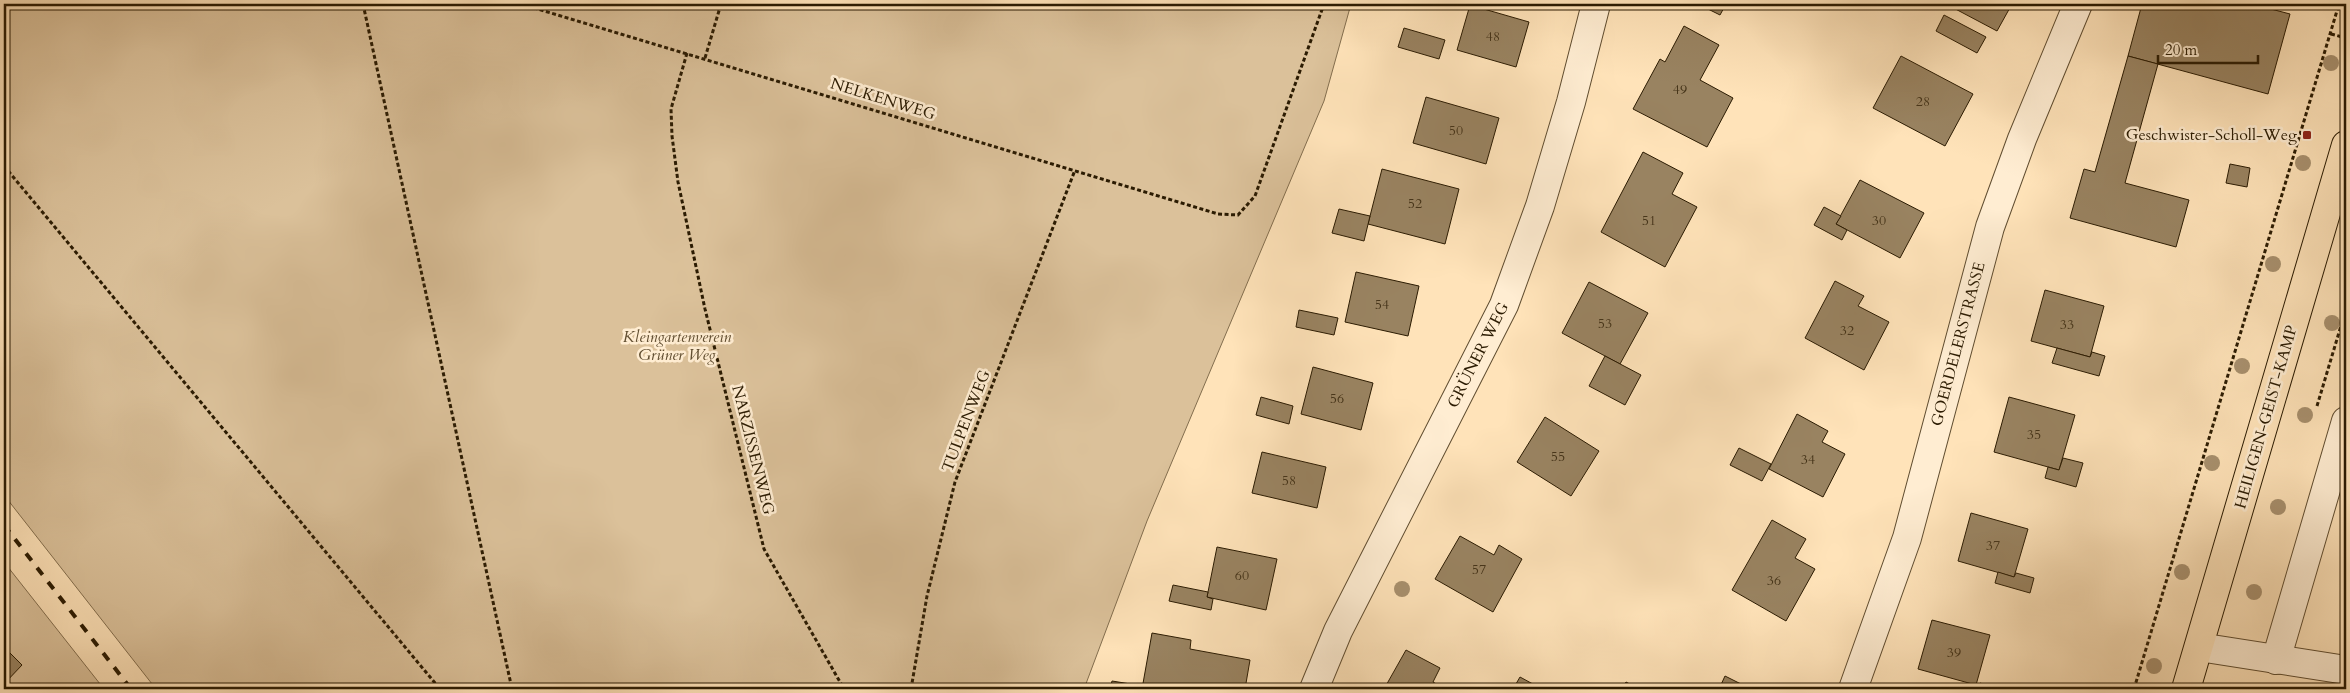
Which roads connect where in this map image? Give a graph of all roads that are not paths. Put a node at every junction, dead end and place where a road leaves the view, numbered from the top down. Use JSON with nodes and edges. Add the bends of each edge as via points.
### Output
{"nodes":[{"id":1,"x":1596,"y":4,"type":"edge"},
{"id":2,"x":2078,"y":4,"type":"edge"},
{"id":3,"x":2346,"y":146,"type":"edge"},
{"id":4,"x":2346,"y":421,"type":"edge"},
{"id":5,"x":2198,"y":647,"type":"junction"},
{"id":6,"x":2276,"y":660,"type":"junction"},
{"id":7,"x":2346,"y":670,"type":"edge"},
{"id":8,"x":1314,"y":689,"type":"edge"},
{"id":9,"x":1854,"y":689,"type":"edge"},
{"id":10,"x":2186,"y":689,"type":"edge"}],
"edges":[{"from":1,"to":8,"type":"street","name":"GRÜNER WEG","via":[[1540,206],[1504,305],[1338,631]]},
{"from":2,"to":9,"type":"street","name":"GOERDELERSTRASSE","via":[[2022,139],[1990,227],[1907,538]]},
{"from":3,"to":5,"type":"main road","name":"HEILIGEN-GEIST-KAMP"},
{"from":4,"to":6,"type":"street"},
{"from":5,"to":6,"type":"street"},
{"from":5,"to":10,"type":"main road","name":"HEILIGEN-GEIST-KAMP"},
{"from":6,"to":7,"type":"street"}]}
